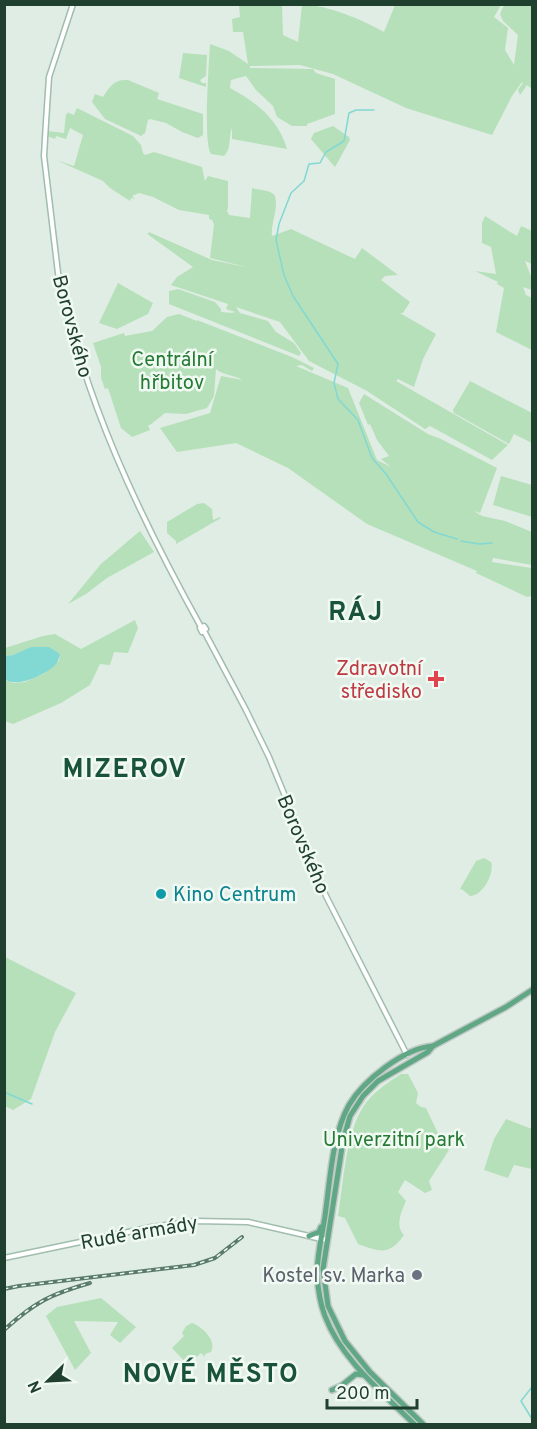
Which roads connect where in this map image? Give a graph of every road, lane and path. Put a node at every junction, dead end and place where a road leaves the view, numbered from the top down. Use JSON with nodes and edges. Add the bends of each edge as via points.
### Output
{"nodes":[{"id":1,"x":73,"y":4,"type":"edge"},
{"id":2,"x":532,"y":990,"type":"edge"},
{"id":3,"x":402,"y":1046,"type":"junction"},
{"id":4,"x":433,"y":1046,"type":"junction"},
{"id":5,"x":415,"y":1052,"type":"junction"},
{"id":6,"x":407,"y":1056,"type":"junction"},
{"id":7,"x":397,"y":1061,"type":"junction"},
{"id":8,"x":326,"y":1208,"type":"junction"},
{"id":9,"x":310,"y":1237,"type":"junction"},
{"id":10,"x":324,"y":1239,"type":"junction"},
{"id":11,"x":319,"y":1251,"type":"junction"},
{"id":12,"x":4,"y":1258,"type":"edge"},
{"id":13,"x":366,"y":1376,"type":"junction"},
{"id":14,"x":332,"y":1390,"type":"dead end"},
{"id":15,"x":414,"y":1425,"type":"edge"},
{"id":16,"x":423,"y":1425,"type":"edge"}],
"edges":[{"from":1,"to":3,"type":"main road","name":"Borovského","via":[[49,77],[45,149],[58,273],[77,350],[111,446],[148,528],[246,710],[326,896]]},
{"from":2,"to":4,"type":"main road"},
{"from":3,"to":5,"type":"main road"},
{"from":3,"to":6,"type":"main road","name":"Borovského"},
{"from":3,"to":7,"type":"main road"},
{"from":4,"to":5,"type":"main road"},
{"from":4,"to":10,"type":"main road","via":[[378,1081],[354,1109],[343,1141]]},
{"from":5,"to":6,"type":"main road"},
{"from":6,"to":7,"type":"main road"},
{"from":7,"to":8,"type":"main road","via":[[374,1076],[344,1114]]},
{"from":8,"to":9,"type":"main road","via":[[320,1231]]},
{"from":8,"to":10,"type":"main road"},
{"from":9,"to":10,"type":"main road","name":"Rudé armády"},
{"from":9,"to":11,"type":"main road"},
{"from":9,"to":12,"type":"main road","name":"Rudé armády","via":[[248,1222],[195,1221]]},
{"from":10,"to":11,"type":"main road"},
{"from":10,"to":16,"type":"main road","via":[[325,1288],[338,1329],[354,1353]]},
{"from":11,"to":13,"type":"main road","via":[[318,1286],[324,1315],[335,1338]]},
{"from":13,"to":14,"type":"main road","via":[[356,1374]]},
{"from":13,"to":15,"type":"main road"}]}
